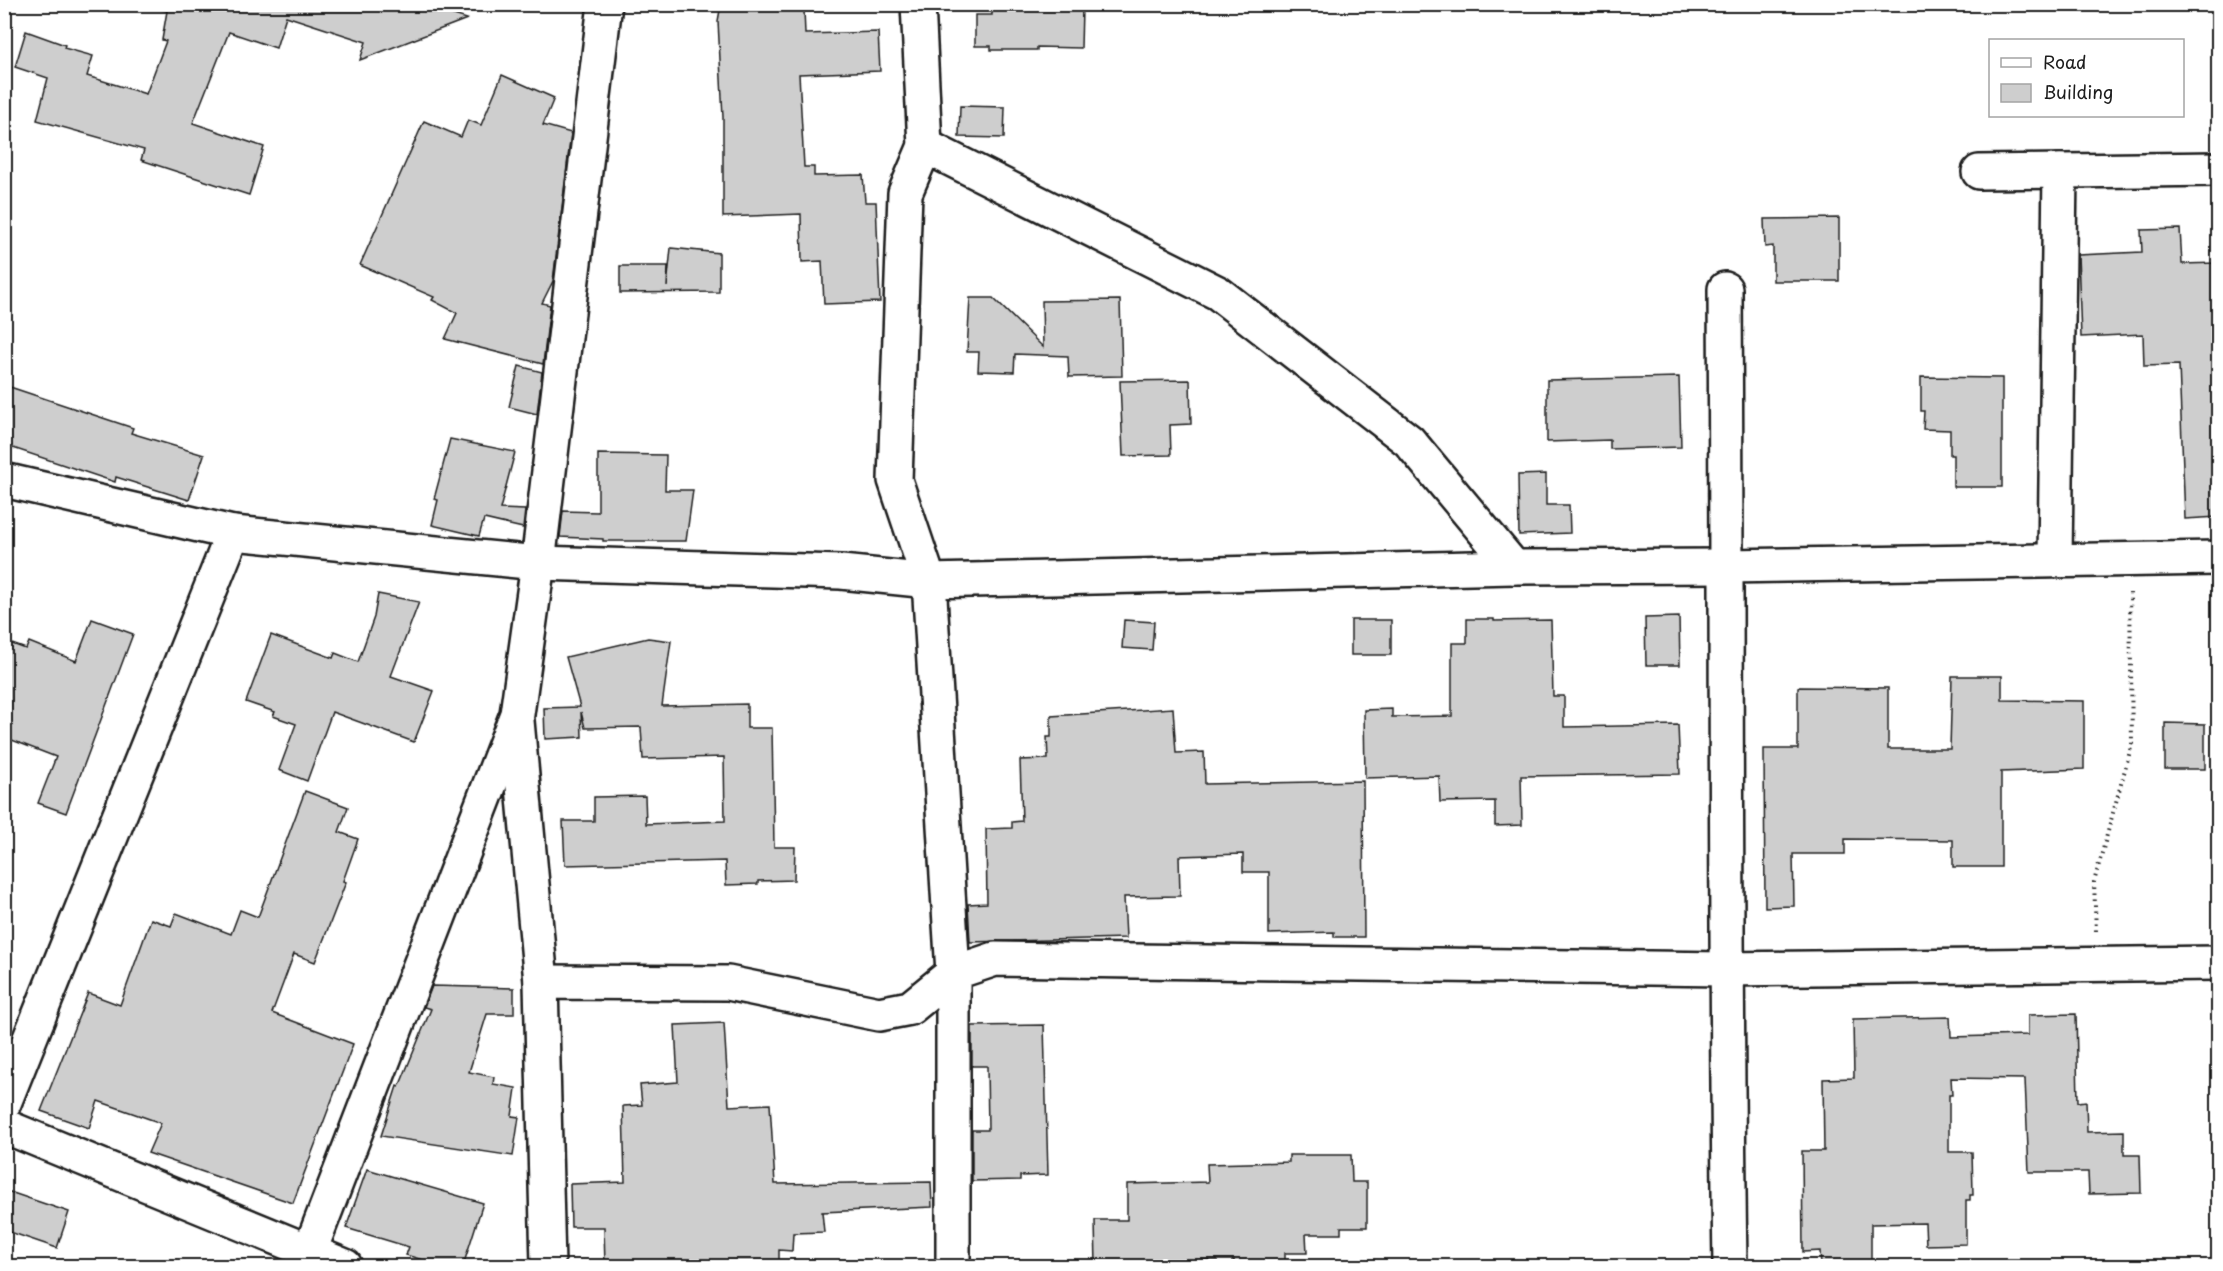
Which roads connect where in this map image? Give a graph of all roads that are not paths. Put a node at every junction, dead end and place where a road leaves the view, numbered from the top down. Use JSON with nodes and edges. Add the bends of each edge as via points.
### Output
{"nodes":[{"id":1,"x":605,"y":4,"type":"edge"},
{"id":2,"x":918,"y":4,"type":"edge"},
{"id":3,"x":925,"y":146,"type":"junction"},
{"id":4,"x":2218,"y":169,"type":"edge"},
{"id":5,"x":2060,"y":171,"type":"junction"},
{"id":6,"x":1979,"y":172,"type":"dead end"},
{"id":7,"x":1725,"y":289,"type":"dead end"},
{"id":8,"x":4,"y":480,"type":"edge"},
{"id":9,"x":233,"y":533,"type":"junction"},
{"id":10,"x":2218,"y":558,"type":"edge"},
{"id":11,"x":2055,"y":559,"type":"junction"},
{"id":12,"x":538,"y":563,"type":"junction"},
{"id":13,"x":1727,"y":566,"type":"junction"},
{"id":14,"x":1514,"y":567,"type":"junction"},
{"id":15,"x":929,"y":581,"type":"junction"},
{"id":16,"x":516,"y":714,"type":"junction"},
{"id":17,"x":2218,"y":963,"type":"edge"},
{"id":18,"x":1725,"y":969,"type":"junction"},
{"id":19,"x":952,"y":973,"type":"junction"},
{"id":20,"x":541,"y":982,"type":"junction"},
{"id":21,"x":4,"y":1103,"type":"edge"},
{"id":22,"x":4,"y":1126,"type":"edge"},
{"id":23,"x":307,"y":1259,"type":"edge"},
{"id":24,"x":345,"y":1266,"type":"edge"},
{"id":25,"x":548,"y":1266,"type":"edge"},
{"id":26,"x":952,"y":1266,"type":"edge"},
{"id":27,"x":1730,"y":1266,"type":"edge"}],
"edges":[{"from":1,"to":12,"type":"street"},
{"from":2,"to":3,"type":"street"},
{"from":3,"to":14,"type":"street","via":[[1218,293],[1409,441]]},
{"from":3,"to":15,"type":"street","via":[[905,194],[895,480]]},
{"from":4,"to":5,"type":"street"},
{"from":5,"to":6,"type":"street"},
{"from":5,"to":11,"type":"street"},
{"from":7,"to":13,"type":"street"},
{"from":8,"to":9,"type":"street"},
{"from":9,"to":12,"type":"street"},
{"from":9,"to":21,"type":"street"},
{"from":10,"to":11,"type":"street"},
{"from":11,"to":13,"type":"street"},
{"from":12,"to":15,"type":"street","via":[[841,572]]},
{"from":12,"to":16,"type":"street"},
{"from":13,"to":14,"type":"street"},
{"from":13,"to":18,"type":"street"},
{"from":14,"to":15,"type":"street"},
{"from":15,"to":19,"type":"street"},
{"from":16,"to":20,"type":"street"},
{"from":16,"to":23,"type":"street"},
{"from":17,"to":18,"type":"street"},
{"from":18,"to":19,"type":"street","via":[[995,959]]},
{"from":18,"to":27,"type":"street"},
{"from":19,"to":20,"type":"street","via":[[910,1008],[879,1014],[728,984]]},
{"from":19,"to":26,"type":"street"},
{"from":20,"to":25,"type":"street"},
{"from":22,"to":23,"type":"street"},
{"from":23,"to":24,"type":"street"}]}
